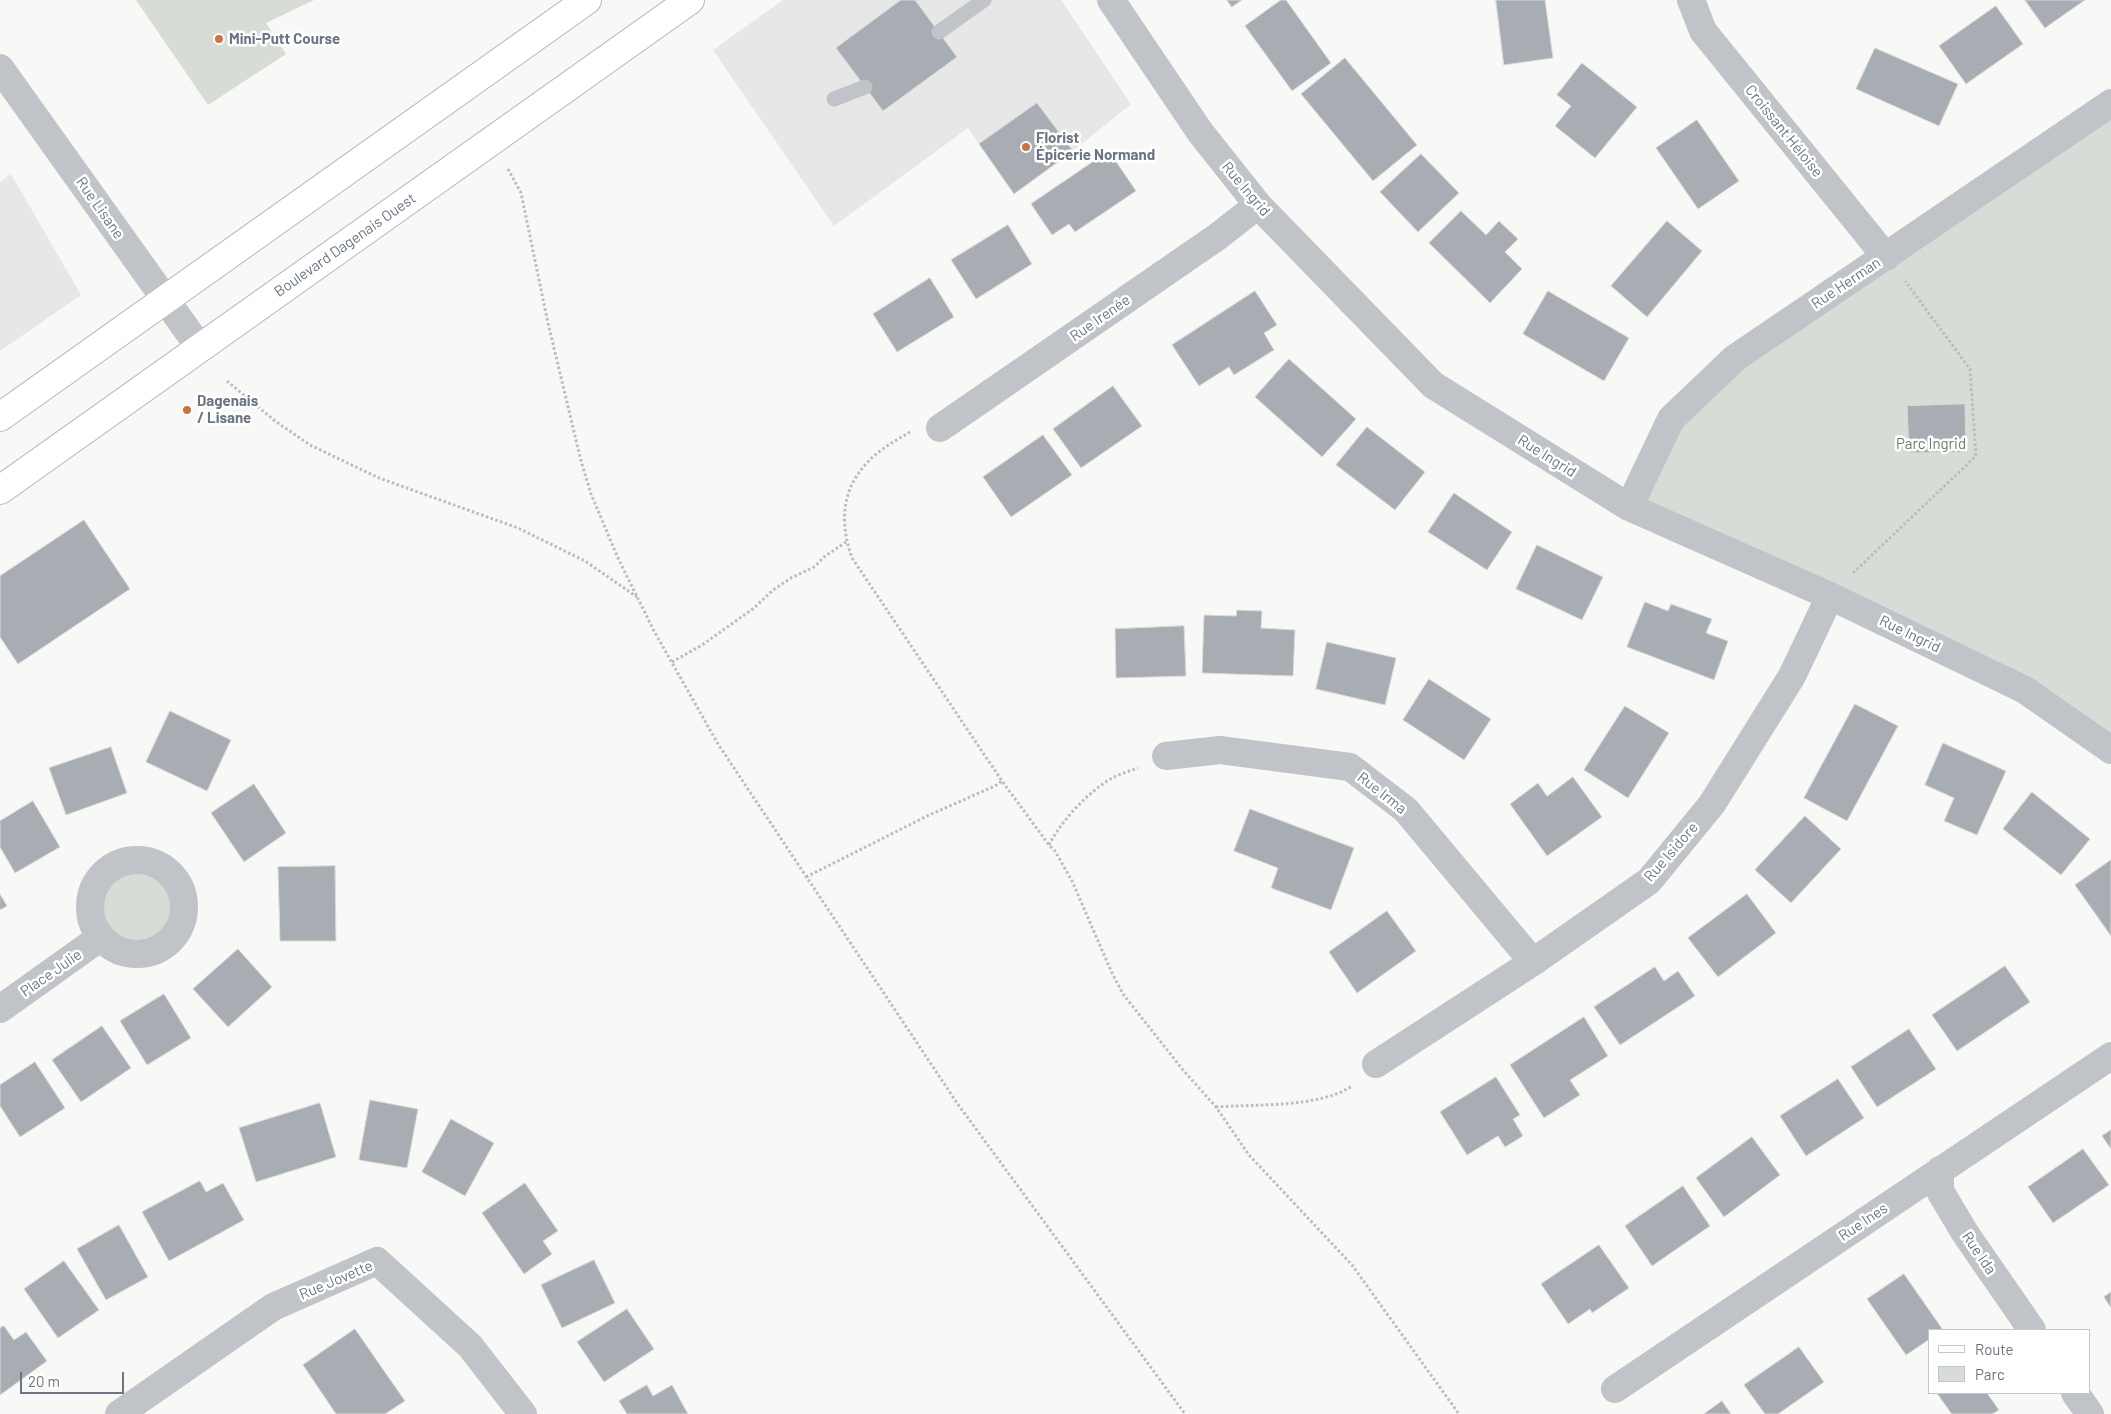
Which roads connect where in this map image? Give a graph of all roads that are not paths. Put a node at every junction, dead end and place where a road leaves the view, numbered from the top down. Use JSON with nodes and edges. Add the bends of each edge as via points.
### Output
{"nodes":[{"id":1,"x":587,"y":0,"type":"edge"},
{"id":2,"x":690,"y":0,"type":"edge"},
{"id":3,"x":984,"y":0,"type":"edge"},
{"id":4,"x":1110,"y":0,"type":"edge"},
{"id":5,"x":1691,"y":0,"type":"edge"},
{"id":6,"x":939,"y":32,"type":"dead end"},
{"id":7,"x":0,"y":68,"type":"edge"},
{"id":8,"x":865,"y":87,"type":"dead end"},
{"id":9,"x":834,"y":99,"type":"dead end"},
{"id":10,"x":2111,"y":103,"type":"edge"},
{"id":11,"x":1258,"y":205,"type":"junction"},
{"id":12,"x":1886,"y":257,"type":"junction"},
{"id":13,"x":165,"y":300,"type":"junction"},
{"id":14,"x":200,"y":348,"type":"junction"},
{"id":15,"x":0,"y":417,"type":"edge"},
{"id":16,"x":940,"y":428,"type":"road end"},
{"id":17,"x":0,"y":490,"type":"edge"},
{"id":18,"x":1629,"y":507,"type":"junction"},
{"id":19,"x":1830,"y":596,"type":"junction"},
{"id":20,"x":2111,"y":750,"type":"edge"},
{"id":21,"x":1166,"y":756,"type":"road end"},
{"id":22,"x":102,"y":937,"type":"dead end"},
{"id":23,"x":1534,"y":962,"type":"junction"},
{"id":24,"x":0,"y":1009,"type":"edge"},
{"id":25,"x":2111,"y":1056,"type":"edge"},
{"id":26,"x":1376,"y":1064,"type":"road end"},
{"id":27,"x":1940,"y":1170,"type":"junction"},
{"id":28,"x":2031,"y":1329,"type":"edge"},
{"id":29,"x":1615,"y":1389,"type":"dead end"},
{"id":30,"x":2076,"y":1394,"type":"edge"},
{"id":31,"x":119,"y":1414,"type":"edge"},
{"id":32,"x":523,"y":1414,"type":"edge"},
{"id":33,"x":2090,"y":1414,"type":"edge"}],
"edges":[{"from":1,"to":13,"type":"main road"},
{"from":2,"to":14,"type":"main road","name":"Boulevard Dagenais Ouest"},
{"from":3,"to":6,"type":"lane"},
{"from":4,"to":11,"type":"street","name":"Rue Ingrid","via":[[1200,132]]},
{"from":5,"to":12,"type":"street","name":"Croissant Héloise","via":[[1703,31]]},
{"from":7,"to":13,"type":"street","name":"Rue Lisane"},
{"from":8,"to":9,"type":"lane"},
{"from":10,"to":12,"type":"street","name":"Rue Herman"},
{"from":11,"to":16,"type":"street","name":"Rue Irenée"},
{"from":11,"to":18,"type":"street","name":"Rue Ingrid","via":[[1433,385]]},
{"from":12,"to":18,"type":"street","name":"Rue Herman","via":[[1735,358],[1671,419]]},
{"from":13,"to":14,"type":"street","name":"Rue Lisane"},
{"from":13,"to":15,"type":"main road"},
{"from":14,"to":17,"type":"main road","name":"Boulevard Dagenais Ouest"},
{"from":18,"to":19,"type":"street","name":"Rue Ingrid"},
{"from":19,"to":20,"type":"street","name":"Rue Ingrid","via":[[2025,690]]},
{"from":19,"to":23,"type":"street","name":"Rue Isidore","via":[[1792,676],[1712,804],[1649,881]]},
{"from":21,"to":23,"type":"street","name":"Rue Irma","via":[[1220,750],[1350,767],[1406,810]]},
{"from":22,"to":24,"type":"street","name":"Place Julie"},
{"from":23,"to":26,"type":"street","name":"Rue Isidore"},
{"from":25,"to":27,"type":"street","name":"Rue Ines"},
{"from":27,"to":28,"type":"street","name":"Rue Ida","via":[[1940,1191]]},
{"from":27,"to":29,"type":"street","name":"Rue Ines"},
{"from":30,"to":33,"type":"street"},
{"from":31,"to":32,"type":"street","name":"Rue Jovette","via":[[273,1307],[378,1261],[470,1346]]}]}
